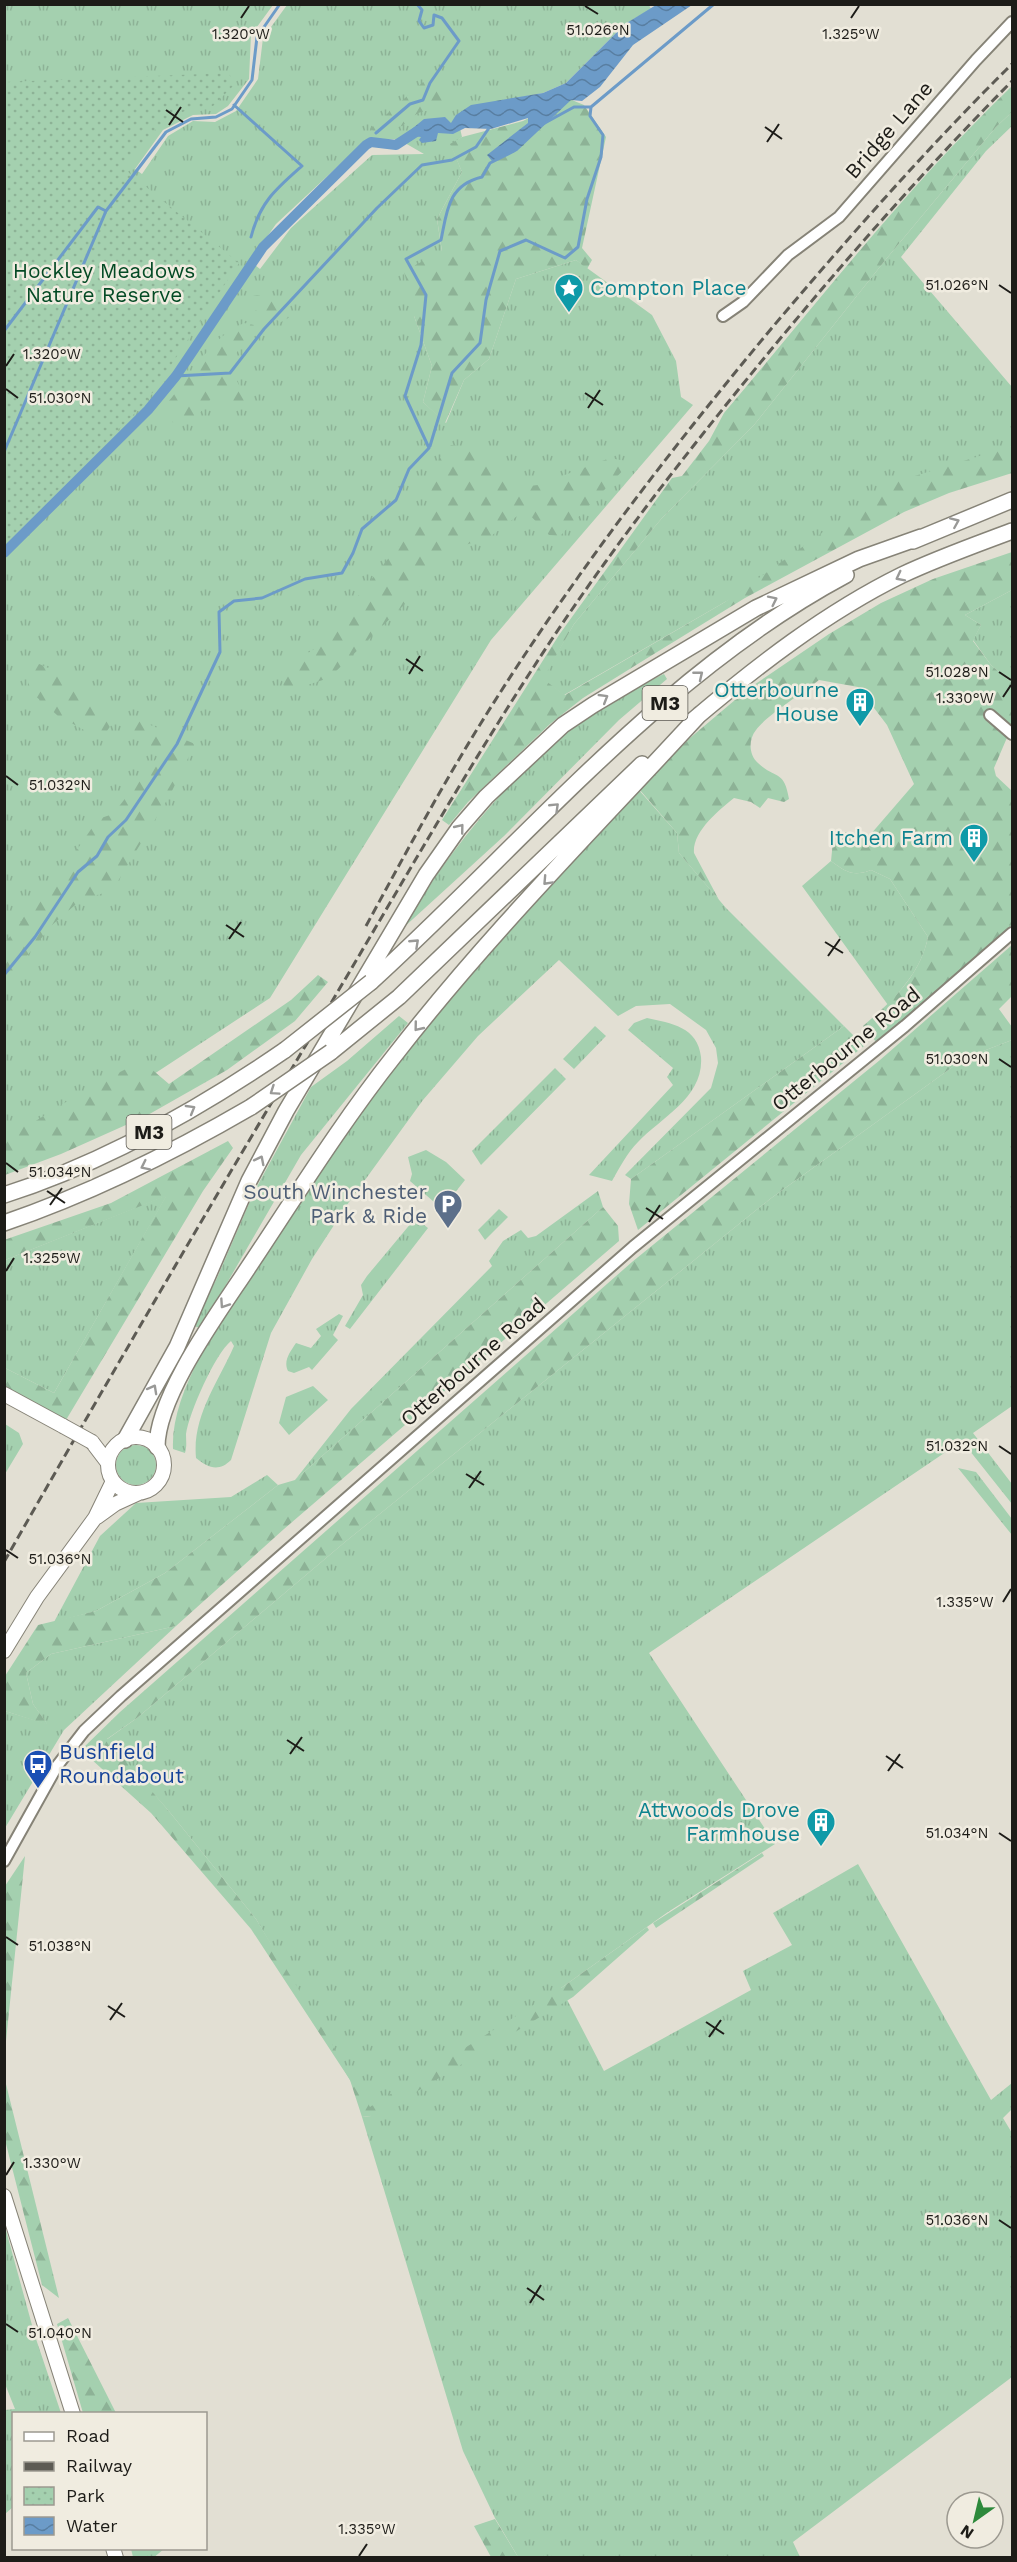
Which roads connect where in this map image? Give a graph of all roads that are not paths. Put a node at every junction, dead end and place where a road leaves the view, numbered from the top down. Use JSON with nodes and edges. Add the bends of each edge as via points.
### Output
{"nodes":[{"id":1,"x":1012,"y":22,"type":"edge"},
{"id":2,"x":723,"y":316,"type":"dead end"},
{"id":3,"x":1012,"y":500,"type":"edge"},
{"id":4,"x":1012,"y":531,"type":"edge"},
{"id":5,"x":921,"y":537,"type":"junction"},
{"id":6,"x":700,"y":714,"type":"junction"},
{"id":7,"x":990,"y":716,"type":"dead end"},
{"id":8,"x":1012,"y":734,"type":"edge"},
{"id":9,"x":1012,"y":933,"type":"edge"},
{"id":10,"x":4,"y":1195,"type":"edge"},
{"id":11,"x":4,"y":1223,"type":"edge"},
{"id":12,"x":4,"y":1394,"type":"edge"},
{"id":13,"x":122,"y":1441,"type":"junction"},
{"id":14,"x":92,"y":1442,"type":"junction"},
{"id":15,"x":156,"y":1447,"type":"junction"},
{"id":16,"x":108,"y":1463,"type":"junction"},
{"id":17,"x":112,"y":1480,"type":"junction"},
{"id":18,"x":139,"y":1493,"type":"junction"},
{"id":19,"x":95,"y":1518,"type":"junction"},
{"id":20,"x":4,"y":1651,"type":"edge"},
{"id":21,"x":4,"y":1861,"type":"edge"},
{"id":22,"x":4,"y":2196,"type":"edge"},
{"id":23,"x":72,"y":2412,"type":"edge"}],
"edges":[{"from":1,"to":2,"type":"street","name":"Bridge Lane","via":[[839,217],[789,255],[743,303]]},
{"from":5,"to":3,"type":"highway","number":"M3","one_way":true},
{"from":4,"to":6,"type":"highway","number":"M3","one_way":true,"via":[[901,575],[831,615],[770,657]]},
{"from":10,"to":5,"type":"highway","number":"M3","one_way":true,"bridge":true,"via":[[79,1166],[147,1133],[285,1050],[371,982],[694,679],[827,586]]},
{"from":13,"to":5,"type":"highway","number":"M3","one_way":true,"via":[[177,1347],[249,1181],[286,1111],[426,875],[486,797],[563,725],[601,700],[756,608],[859,559]]},
{"from":6,"to":11,"type":"highway","number":"M3","one_way":true,"bridge":true,"via":[[591,812],[399,997],[331,1052],[252,1107],[177,1150],[110,1183]]},
{"from":6,"to":15,"type":"highway","number":"M3","one_way":true,"via":[[497,935],[367,1092],[215,1317],[168,1399]]},
{"from":7,"to":8,"type":"street"},
{"from":9,"to":21,"type":"street","name":"Otterbourne Road","via":[[905,1026],[633,1247],[113,1703],[84,1731],[57,1766]]},
{"from":12,"to":14,"type":"main road","bridge":true},
{"from":13,"to":14,"type":"main road"},
{"from":13,"to":15,"type":"main road","via":[[138,1438]]},
{"from":13,"to":16,"type":"main road"},
{"from":14,"to":16,"type":"main road"},
{"from":15,"to":18,"type":"main road","via":[[163,1459],[163,1473],[152,1488]]},
{"from":16,"to":17,"type":"main road"},
{"from":17,"to":18,"type":"main road","via":[[124,1491]]},
{"from":17,"to":19,"type":"main road"},
{"from":18,"to":19,"type":"main road"},
{"from":19,"to":20,"type":"main road","via":[[37,1597]]},
{"from":22,"to":23,"type":"main road"}]}
